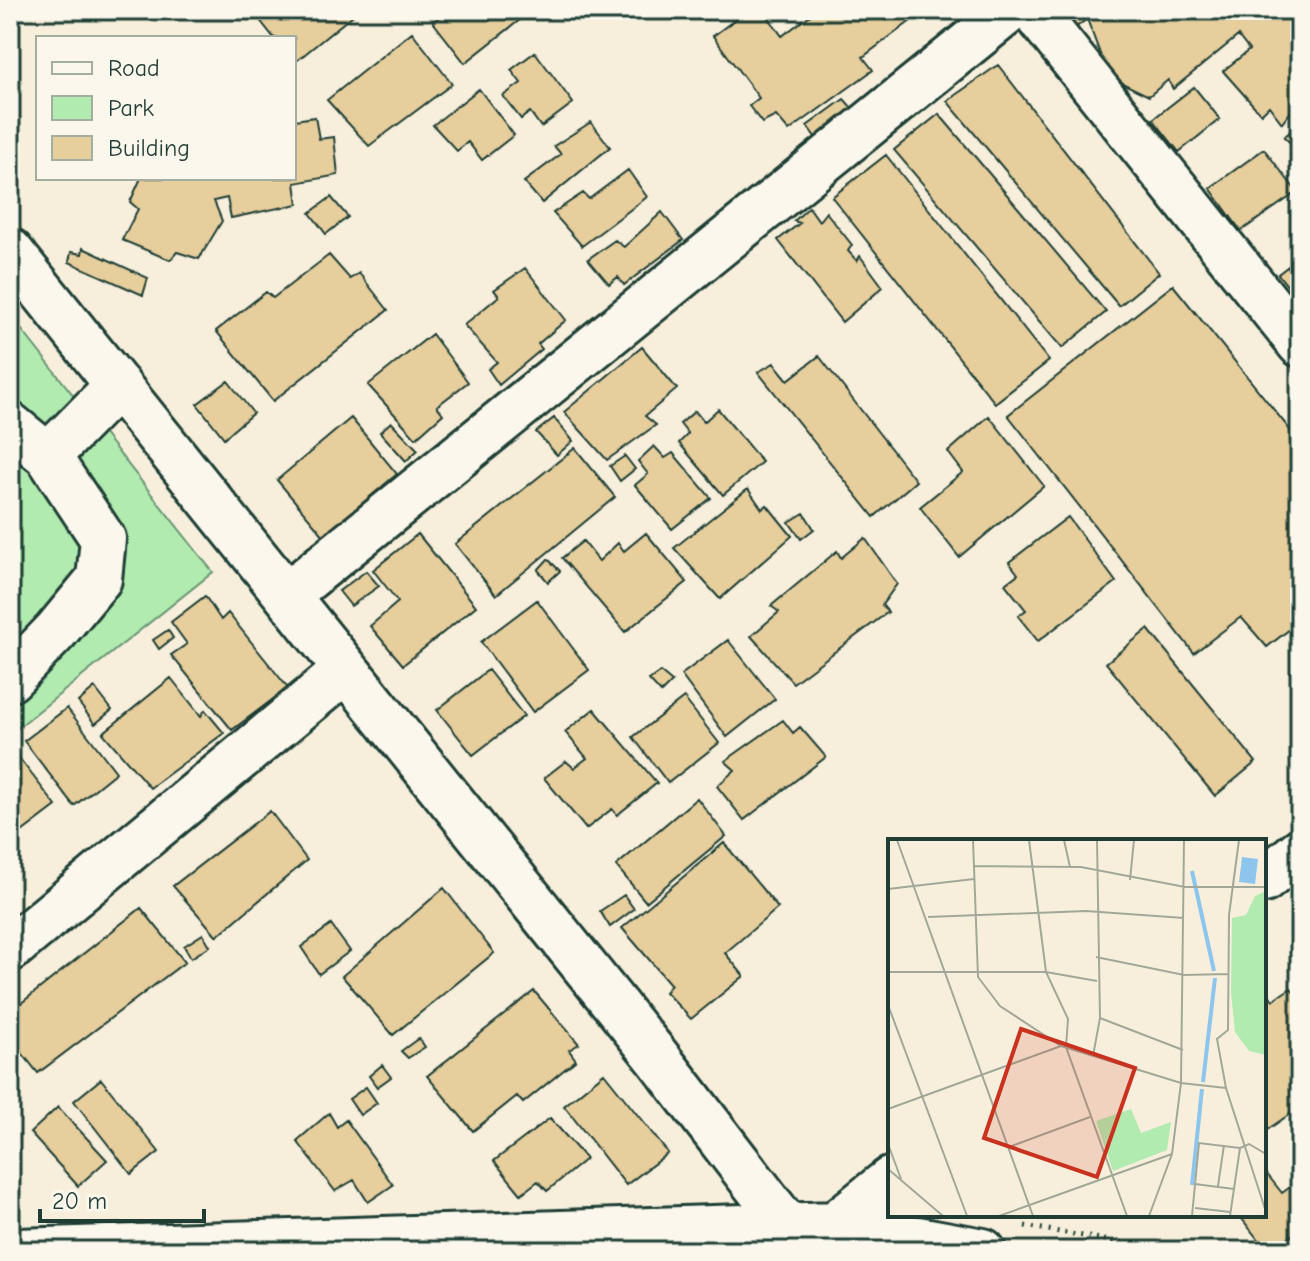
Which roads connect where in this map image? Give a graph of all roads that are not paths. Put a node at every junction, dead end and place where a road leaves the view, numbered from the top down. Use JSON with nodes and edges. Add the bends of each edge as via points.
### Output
{"nodes":[{"id":1,"x":1010,"y":10,"type":"edge"},
{"id":2,"x":1033,"y":10,"type":"edge"},
{"id":3,"x":10,"y":251,"type":"edge"},
{"id":4,"x":1300,"y":344,"type":"edge"},
{"id":5,"x":118,"y":385,"type":"junction"},
{"id":6,"x":10,"y":425,"type":"edge"},
{"id":7,"x":48,"y":456,"type":"junction"},
{"id":8,"x":287,"y":595,"type":"junction"},
{"id":9,"x":346,"y":670,"type":"junction"},
{"id":10,"x":10,"y":679,"type":"edge"},
{"id":11,"x":1300,"y":851,"type":"edge"},
{"id":12,"x":1266,"y":878,"type":"edge"},
{"id":13,"x":10,"y":949,"type":"edge"},
{"id":14,"x":888,"y":1182,"type":"edge"},
{"id":15,"x":835,"y":1224,"type":"junction"},
{"id":16,"x":790,"y":1238,"type":"edge"},
{"id":17,"x":472,"y":1243,"type":"edge"},
{"id":18,"x":17,"y":1251,"type":"edge"},
{"id":19,"x":983,"y":1251,"type":"edge"}],
"edges":[{"from":1,"to":8,"type":"street"},
{"from":2,"to":4,"type":"street"},
{"from":3,"to":5,"type":"street"},
{"from":5,"to":7,"type":"street"},
{"from":5,"to":8,"type":"street"},
{"from":6,"to":7,"type":"street"},
{"from":7,"to":10,"type":"street","via":[[103,539],[99,579]]},
{"from":8,"to":9,"type":"street"},
{"from":9,"to":13,"type":"street"},
{"from":9,"to":16,"type":"street","via":[[658,1058]]},
{"from":11,"to":12,"type":"street"},
{"from":14,"to":15,"type":"street"},
{"from":15,"to":16,"type":"street"},
{"from":15,"to":19,"type":"street"},
{"from":16,"to":17,"type":"street"},
{"from":17,"to":18,"type":"street"}]}
